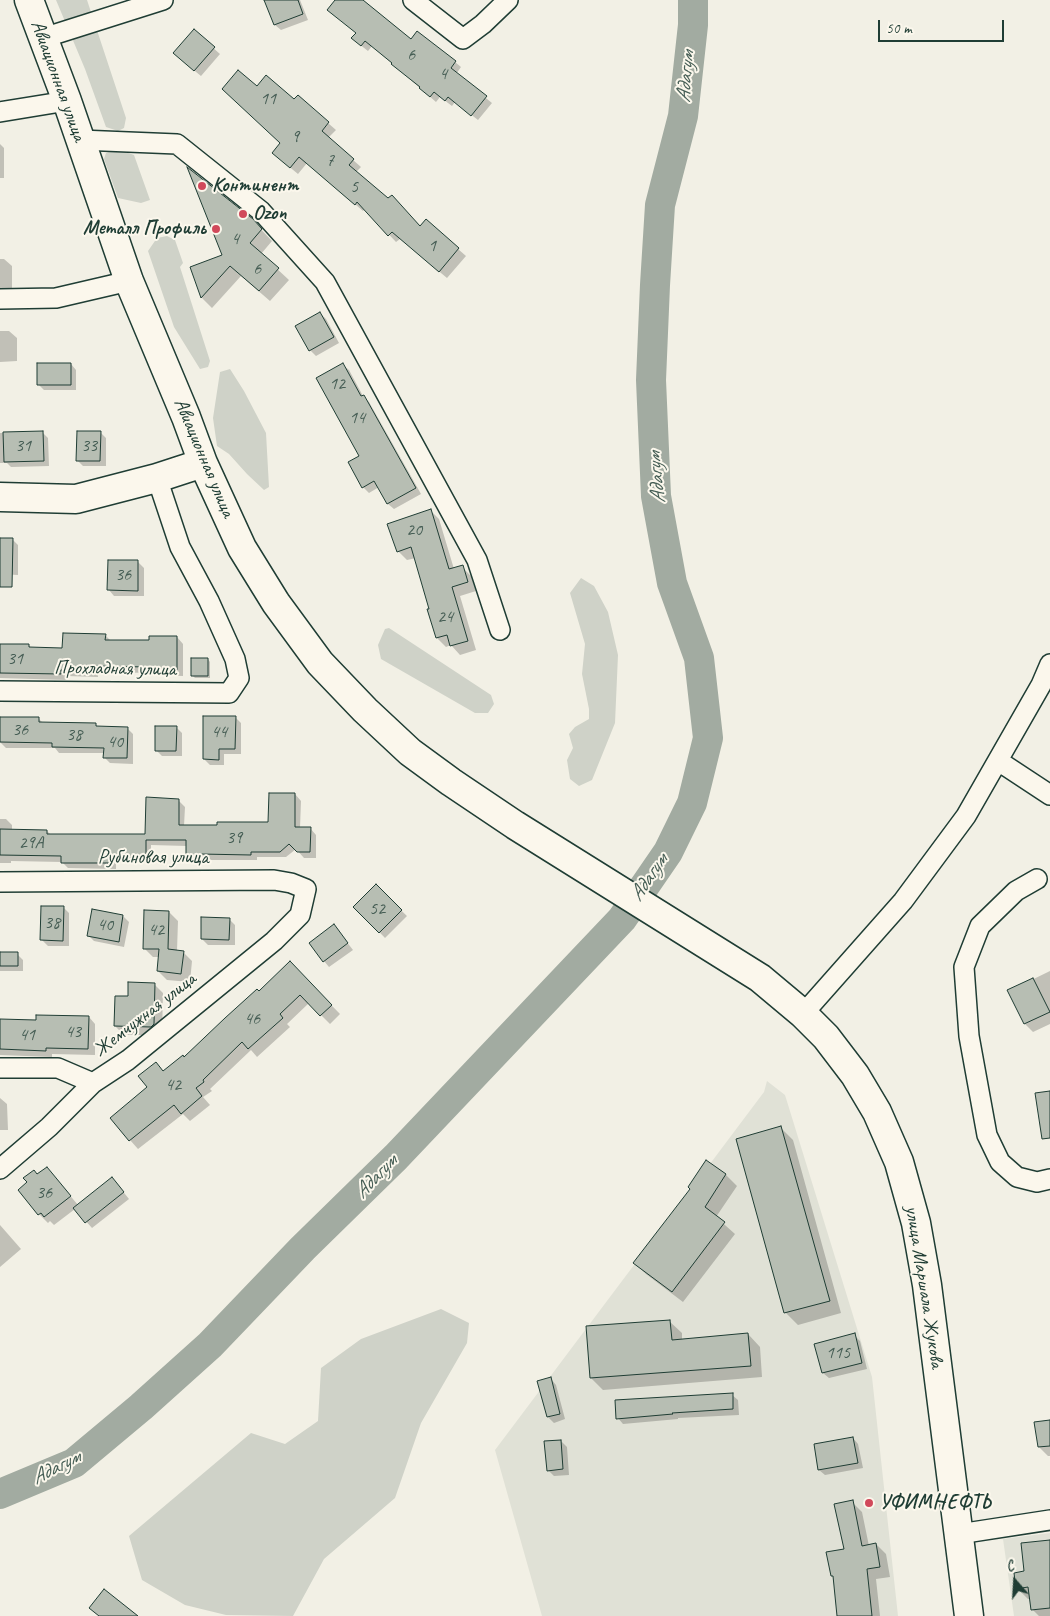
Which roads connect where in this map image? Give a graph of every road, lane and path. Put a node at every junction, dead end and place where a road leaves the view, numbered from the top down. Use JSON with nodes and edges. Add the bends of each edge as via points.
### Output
{"nodes":[{"id":1,"x":29,"y":0,"type":"edge"},
{"id":2,"x":163,"y":0,"type":"edge"},
{"id":3,"x":413,"y":0,"type":"edge"},
{"id":4,"x":508,"y":0,"type":"edge"},
{"id":5,"x":43,"y":38,"type":"junction"},
{"id":6,"x":66,"y":101,"type":"junction"},
{"id":7,"x":0,"y":112,"type":"edge"},
{"id":8,"x":80,"y":140,"type":"junction"},
{"id":9,"x":129,"y":281,"type":"junction"},
{"id":10,"x":0,"y":299,"type":"edge"},
{"id":11,"x":202,"y":463,"type":"junction"},
{"id":12,"x":157,"y":478,"type":"junction"},
{"id":13,"x":0,"y":497,"type":"edge"},
{"id":14,"x":500,"y":630,"type":"dead end"},
{"id":15,"x":1050,"y":664,"type":"edge"},
{"id":16,"x":1045,"y":686,"type":"edge"},
{"id":17,"x":0,"y":691,"type":"edge"},
{"id":18,"x":997,"y":763,"type":"junction"},
{"id":19,"x":1050,"y":795,"type":"edge"},
{"id":20,"x":1037,"y":879,"type":"dead end"},
{"id":21,"x":0,"y":882,"type":"edge"},
{"id":22,"x":306,"y":889,"type":"joint"},
{"id":23,"x":760,"y":978,"type":"joint"},
{"id":24,"x":803,"y":1014,"type":"junction"},
{"id":25,"x":0,"y":1068,"type":"edge"},
{"id":26,"x":93,"y":1083,"type":"junction"},
{"id":27,"x":0,"y":1169,"type":"edge"},
{"id":28,"x":1050,"y":1180,"type":"edge"},
{"id":29,"x":1050,"y":1520,"type":"edge"},
{"id":30,"x":959,"y":1534,"type":"junction"},
{"id":31,"x":969,"y":1616,"type":"edge"}],
"edges":[{"from":1,"to":5,"type":"main road","name":"Авиационная улица"},
{"from":2,"to":5,"type":"street"},
{"from":3,"to":4,"type":"street","via":[[463,40]]},
{"from":5,"to":6,"type":"main road","name":"Авиационная улица"},
{"from":6,"to":7,"type":"street"},
{"from":6,"to":8,"type":"main road","name":"Авиационная улица"},
{"from":8,"to":9,"type":"main road","name":"Авиационная улица"},
{"from":8,"to":14,"type":"street","via":[[178,144],[261,211],[326,282],[477,560]]},
{"from":9,"to":10,"type":"street","via":[[56,298]]},
{"from":9,"to":11,"type":"main road","name":"Авиационная улица"},
{"from":11,"to":12,"type":"main road"},
{"from":11,"to":23,"type":"main road","name":"Авиационная улица","via":[[242,548],[276,603],[320,663],[410,752],[515,824]]},
{"from":12,"to":13,"type":"main road","via":[[76,499]]},
{"from":12,"to":17,"type":"street","name":"Прохладная улица","via":[[180,547],[235,659],[239,678],[229,693]]},
{"from":15,"to":16,"type":"street"},
{"from":16,"to":18,"type":"street"},
{"from":18,"to":19,"type":"street"},
{"from":18,"to":24,"type":"street","via":[[966,816],[918,882]]},
{"from":20,"to":28,"type":"street","via":[[1016,891],[980,926],[964,967],[969,1036],[988,1135],[1000,1162],[1017,1178],[1037,1182]]},
{"from":21,"to":22,"type":"street","name":"Рубиновая улица","via":[[274,880]]},
{"from":22,"to":26,"type":"street","name":"Жемчужная улица","via":[[300,915],[274,941],[128,1060]]},
{"from":23,"to":24,"type":"main road","name":"улица Маршала Жукова"},
{"from":24,"to":30,"type":"main road","name":"улица Маршала Жукова","via":[[826,1037],[855,1076],[877,1112],[899,1162],[928,1285]]},
{"from":25,"to":26,"type":"street","via":[[58,1068]]},
{"from":26,"to":27,"type":"street","name":"Жемчужная улица"},
{"from":29,"to":30,"type":"street"},
{"from":30,"to":31,"type":"main road","name":"улица Маршала Жукова"}]}
